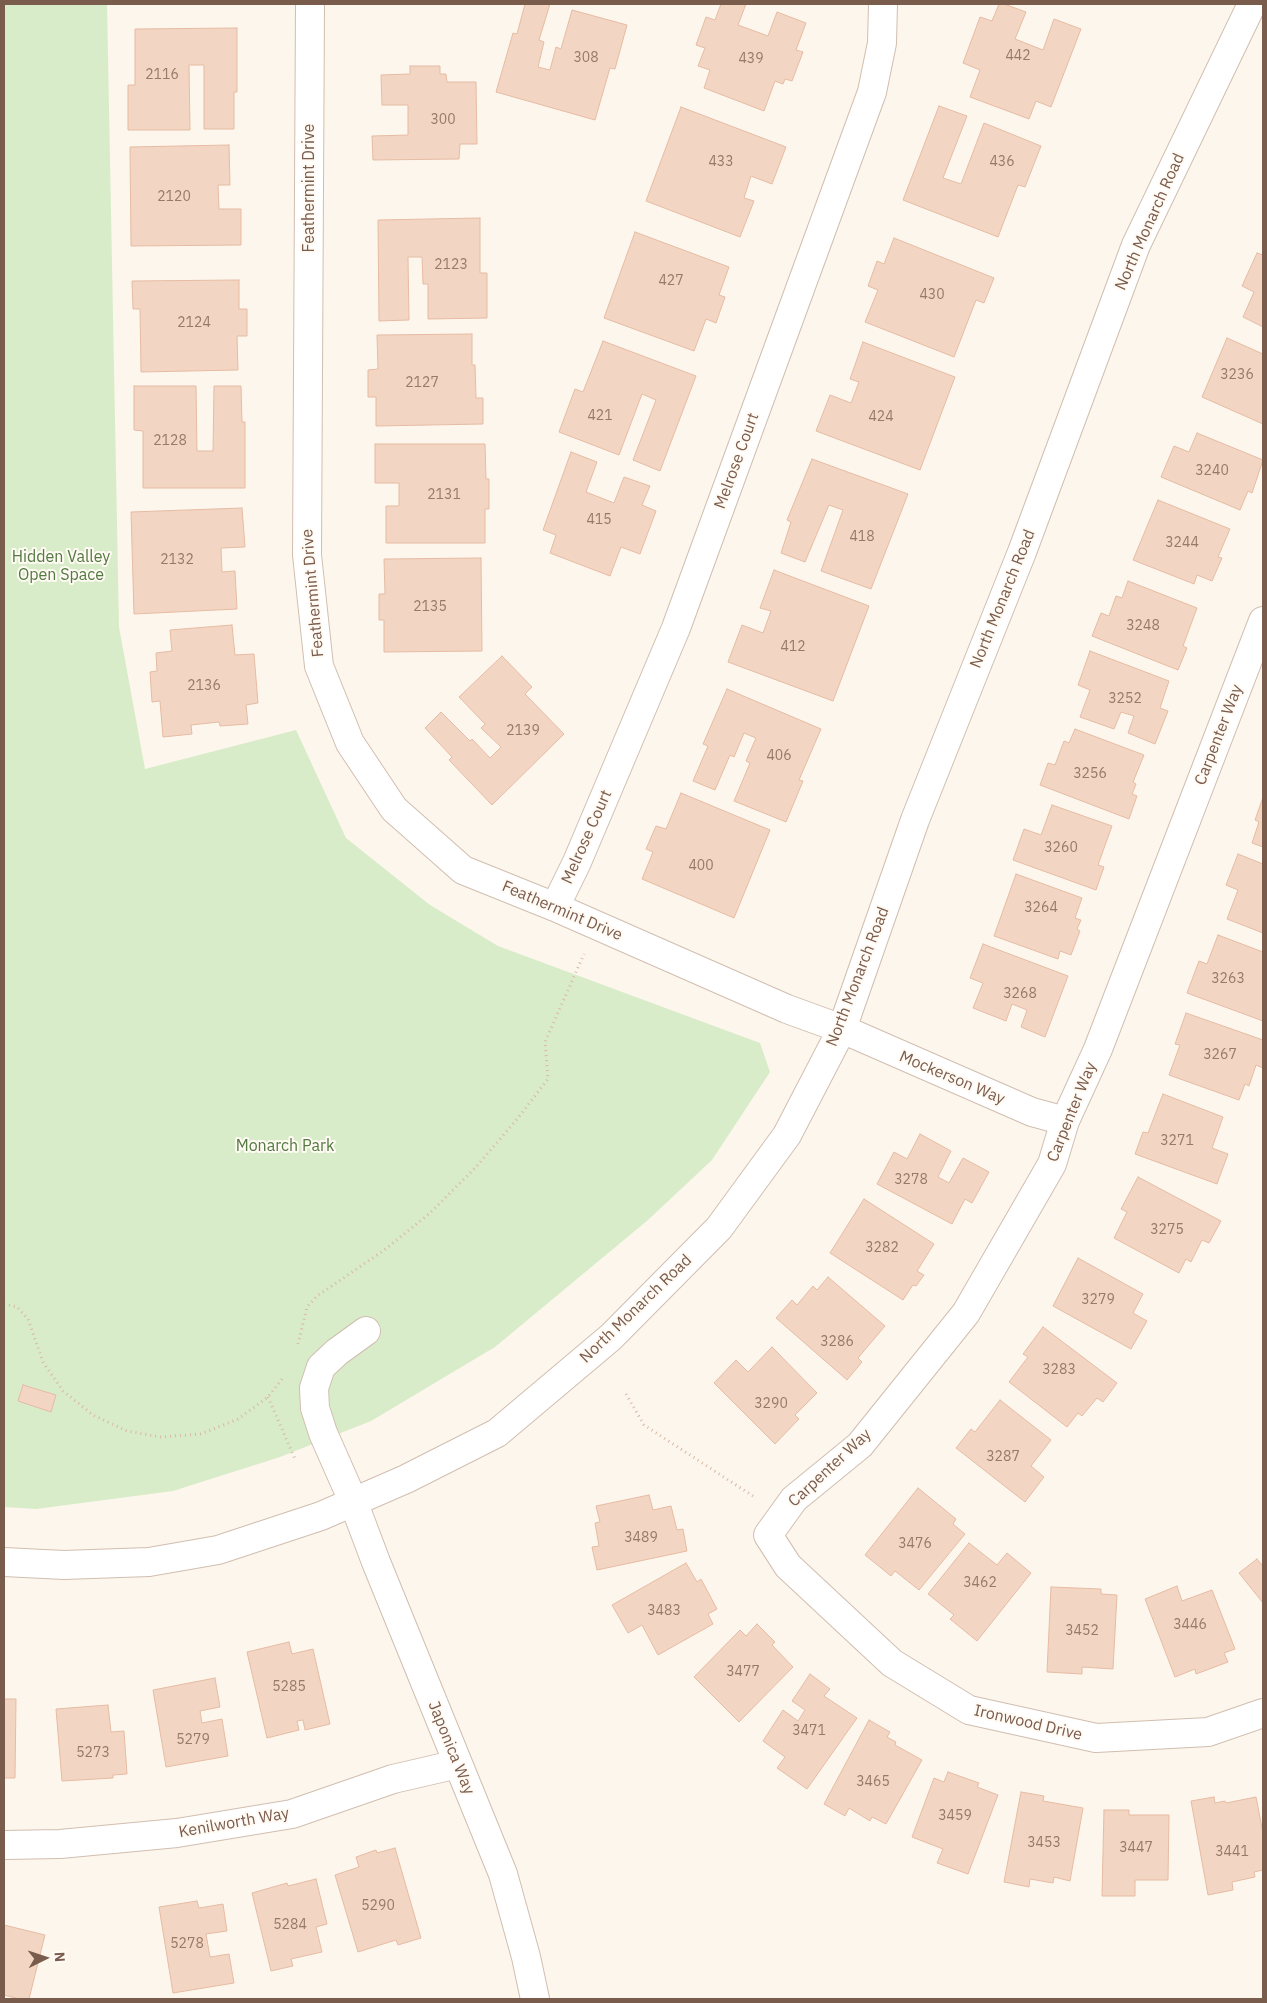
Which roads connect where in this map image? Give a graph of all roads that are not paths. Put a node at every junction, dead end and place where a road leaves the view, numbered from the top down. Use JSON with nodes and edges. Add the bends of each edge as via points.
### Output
{"nodes":[{"id":1,"x":310,"y":4,"type":"edge"},
{"id":2,"x":883,"y":4,"type":"edge"},
{"id":3,"x":1252,"y":4,"type":"edge"},
{"id":4,"x":1263,"y":621,"type":"edge"},
{"id":5,"x":555,"y":907,"type":"junction"},
{"id":6,"x":842,"y":1029,"type":"junction"},
{"id":7,"x":1065,"y":1121,"type":"junction"},
{"id":8,"x":366,"y":1331,"type":"dead end"},
{"id":9,"x":354,"y":1501,"type":"junction"},
{"id":10,"x":775,"y":1525,"type":"joint"},
{"id":11,"x":4,"y":1562,"type":"edge"},
{"id":12,"x":1263,"y":1713,"type":"edge"},
{"id":13,"x":458,"y":1764,"type":"junction"},
{"id":14,"x":4,"y":1844,"type":"edge"},
{"id":15,"x":536,"y":1999,"type":"edge"}],
"edges":[{"from":1,"to":5,"type":"street","name":"Feathermint Drive","via":[[308,555],[319,666],[350,743],[394,809],[462,870]]},
{"from":2,"to":5,"type":"street","name":"Melrose Court","via":[[882,43],[872,92],[676,628]]},
{"from":3,"to":6,"type":"street","name":"North Monarch Road","via":[[1136,246],[1022,552],[915,820]]},
{"from":4,"to":7,"type":"street","name":"Carpenter Way","via":[[1098,1049]]},
{"from":5,"to":6,"type":"street","name":"Feathermint Drive","via":[[787,1009]]},
{"from":6,"to":7,"type":"street","name":"Mockerson Way","via":[[1032,1112]]},
{"from":6,"to":9,"type":"street","name":"North Monarch Road","via":[[787,1136],[719,1228],[611,1337],[497,1433]]},
{"from":7,"to":10,"type":"street","name":"Carpenter Way","via":[[1052,1164],[966,1313],[860,1445],[794,1498]]},
{"from":8,"to":9,"type":"street","name":"Japonica Way","via":[[320,1367],[314,1388],[315,1408],[323,1433]]},
{"from":9,"to":11,"type":"street","name":"North Monarch Road","via":[[321,1516],[218,1550],[149,1562],[64,1565]]},
{"from":9,"to":13,"type":"street","name":"Japonica Way"},
{"from":10,"to":12,"type":"street","name":"Ironwood Drive","via":[[788,1566],[892,1663],[969,1710],[1096,1738],[1208,1732]]},
{"from":13,"to":14,"type":"street","name":"Kenilworth Way","via":[[393,1779],[292,1814],[177,1833],[60,1844]]},
{"from":13,"to":15,"type":"street","name":"Japonica Way","via":[[503,1874]]}]}
